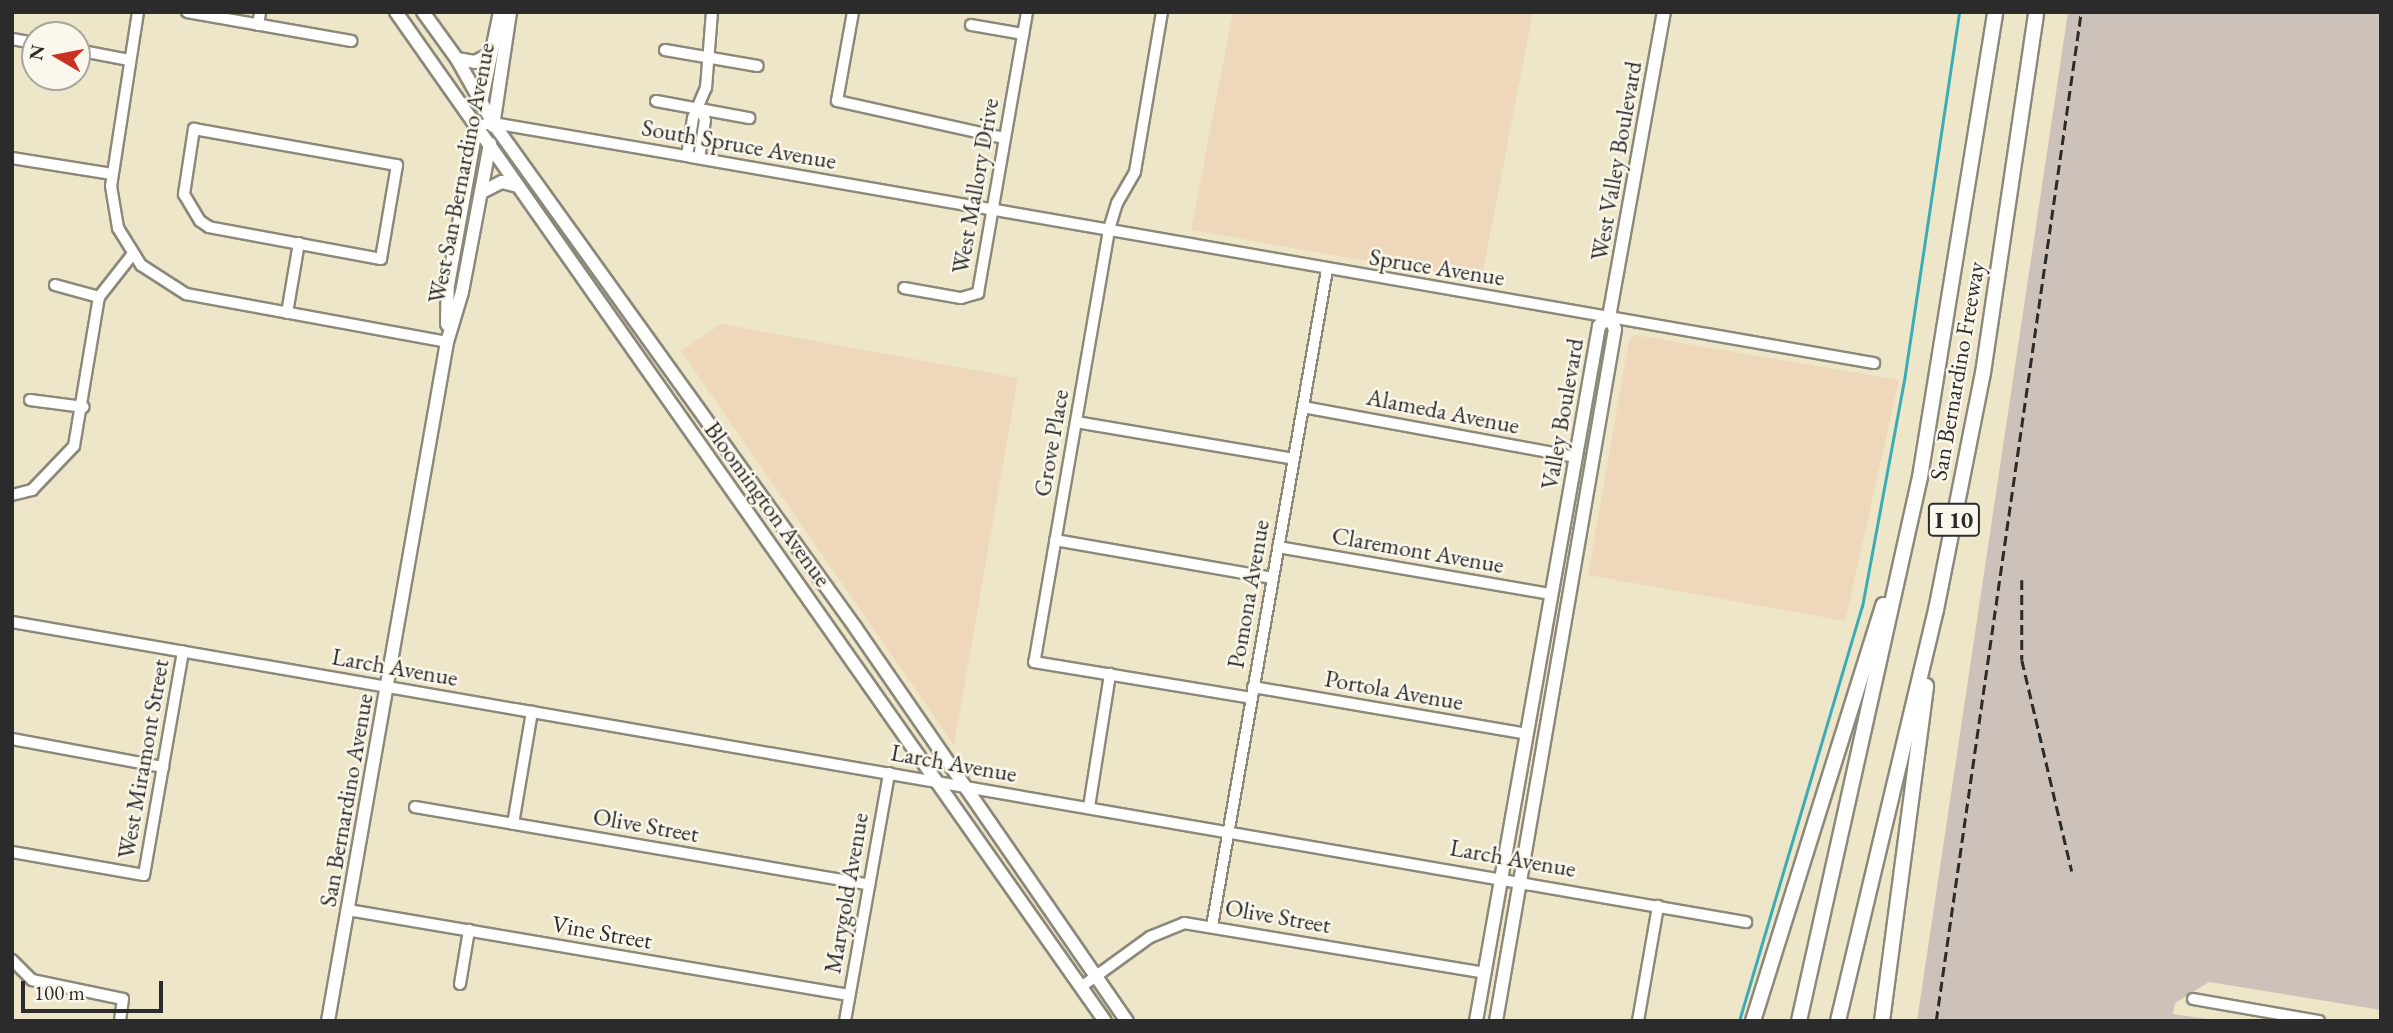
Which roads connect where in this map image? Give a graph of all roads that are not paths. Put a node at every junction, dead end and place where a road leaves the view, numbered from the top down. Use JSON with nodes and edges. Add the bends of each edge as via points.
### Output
{"nodes":[{"id":1,"x":138,"y":12,"type":"edge"},
{"id":2,"x":187,"y":12,"type":"edge"},
{"id":3,"x":260,"y":12,"type":"edge"},
{"id":4,"x":396,"y":12,"type":"edge"},
{"id":5,"x":423,"y":12,"type":"edge"},
{"id":6,"x":500,"y":12,"type":"edge"},
{"id":7,"x":510,"y":12,"type":"edge"},
{"id":8,"x":712,"y":12,"type":"edge"},
{"id":9,"x":853,"y":12,"type":"edge"},
{"id":10,"x":1027,"y":12,"type":"edge"},
{"id":11,"x":1162,"y":12,"type":"edge"},
{"id":12,"x":1664,"y":12,"type":"edge"},
{"id":13,"x":1995,"y":12,"type":"edge"},
{"id":14,"x":2036,"y":12,"type":"edge"},
{"id":15,"x":258,"y":25,"type":"junction"},
{"id":16,"x":971,"y":25,"type":"dead end"},
{"id":17,"x":1023,"y":34,"type":"junction"},
{"id":18,"x":351,"y":41,"type":"dead end"},
{"id":19,"x":665,"y":50,"type":"dead end"},
{"id":20,"x":91,"y":53,"type":"edge"},
{"id":21,"x":490,"y":54,"type":"junction"},
{"id":22,"x":457,"y":59,"type":"junction"},
{"id":23,"x":710,"y":59,"type":"junction"},
{"id":24,"x":129,"y":60,"type":"junction"},
{"id":25,"x":758,"y":66,"type":"dead end"},
{"id":26,"x":481,"y":100,"type":"junction"},
{"id":27,"x":656,"y":102,"type":"dead end"},
{"id":28,"x":701,"y":109,"type":"junction"},
{"id":29,"x":750,"y":118,"type":"dead end"},
{"id":30,"x":494,"y":123,"type":"junction"},
{"id":31,"x":477,"y":126,"type":"junction"},
{"id":32,"x":1004,"y":138,"type":"junction"},
{"id":33,"x":490,"y":145,"type":"junction"},
{"id":34,"x":687,"y":156,"type":"junction"},
{"id":35,"x":12,"y":158,"type":"edge"},
{"id":36,"x":699,"y":158,"type":"junction"},
{"id":37,"x":112,"y":174,"type":"junction"},
{"id":38,"x":518,"y":186,"type":"junction"},
{"id":39,"x":482,"y":192,"type":"junction"},
{"id":40,"x":993,"y":210,"type":"junction"},
{"id":41,"x":1109,"y":230,"type":"junction"},
{"id":42,"x":299,"y":243,"type":"junction"},
{"id":43,"x":132,"y":256,"type":"junction"},
{"id":44,"x":1327,"y":270,"type":"junction"},
{"id":45,"x":55,"y":285,"type":"dead end"},
{"id":46,"x":904,"y":288,"type":"dead end"},
{"id":47,"x":99,"y":297,"type":"junction"},
{"id":48,"x":287,"y":313,"type":"junction"},
{"id":49,"x":1609,"y":317,"type":"junction"},
{"id":50,"x":447,"y":341,"type":"junction"},
{"id":51,"x":1874,"y":363,"type":"dead end"},
{"id":52,"x":646,"y":369,"type":"junction"},
{"id":53,"x":30,"y":400,"type":"dead end"},
{"id":54,"x":84,"y":407,"type":"junction"},
{"id":55,"x":1303,"y":407,"type":"junction"},
{"id":56,"x":699,"y":412,"type":"junction"},
{"id":57,"x":1076,"y":422,"type":"junction"},
{"id":58,"x":1576,"y":457,"type":"junction"},
{"id":59,"x":1294,"y":459,"type":"junction"},
{"id":60,"x":1918,"y":488,"type":"junction"},
{"id":61,"x":12,"y":495,"type":"edge"},
{"id":62,"x":1055,"y":540,"type":"junction"},
{"id":63,"x":795,"y":544,"type":"junction"},
{"id":64,"x":1278,"y":547,"type":"junction"},
{"id":65,"x":777,"y":556,"type":"junction"},
{"id":66,"x":1273,"y":578,"type":"junction"},
{"id":67,"x":404,"y":587,"type":"joint"},
{"id":68,"x":1550,"y":594,"type":"junction"},
{"id":69,"x":1936,"y":610,"type":"junction"},
{"id":70,"x":12,"y":622,"type":"edge"},
{"id":71,"x":183,"y":651,"type":"junction"},
{"id":72,"x":1034,"y":662,"type":"joint"},
{"id":73,"x":1110,"y":674,"type":"junction"},
{"id":74,"x":387,"y":687,"type":"junction"},
{"id":75,"x":1252,"y":693,"type":"junction"},
{"id":76,"x":532,"y":712,"type":"junction"},
{"id":77,"x":1527,"y":734,"type":"junction"},
{"id":78,"x":12,"y":739,"type":"edge"},
{"id":79,"x":163,"y":768,"type":"junction"},
{"id":80,"x":889,"y":774,"type":"junction"},
{"id":81,"x":936,"y":782,"type":"junction"},
{"id":82,"x":964,"y":787,"type":"junction"},
{"id":83,"x":415,"y":807,"type":"dead end"},
{"id":84,"x":1089,"y":807,"type":"junction"},
{"id":85,"x":513,"y":824,"type":"junction"},
{"id":86,"x":1228,"y":830,"type":"junction"},
{"id":87,"x":12,"y":852,"type":"edge"},
{"id":88,"x":1502,"y":877,"type":"junction"},
{"id":89,"x":1520,"y":881,"type":"junction"},
{"id":90,"x":869,"y":885,"type":"junction"},
{"id":91,"x":1658,"y":906,"type":"junction"},
{"id":92,"x":348,"y":910,"type":"junction"},
{"id":93,"x":1746,"y":922,"type":"dead end"},
{"id":94,"x":1212,"y":926,"type":"junction"},
{"id":95,"x":469,"y":930,"type":"junction"},
{"id":96,"x":12,"y":960,"type":"edge"},
{"id":97,"x":1485,"y":973,"type":"junction"},
{"id":98,"x":1097,"y":977,"type":"junction"},
{"id":99,"x":460,"y":984,"type":"dead end"},
{"id":100,"x":1081,"y":987,"type":"junction"},
{"id":101,"x":849,"y":995,"type":"junction"},
{"id":102,"x":2193,"y":999,"type":"dead end"},
{"id":103,"x":120,"y":1021,"type":"edge"},
{"id":104,"x":328,"y":1021,"type":"edge"},
{"id":105,"x":845,"y":1021,"type":"edge"},
{"id":106,"x":1105,"y":1021,"type":"edge"},
{"id":107,"x":1128,"y":1021,"type":"edge"},
{"id":108,"x":1476,"y":1021,"type":"edge"},
{"id":109,"x":1496,"y":1021,"type":"edge"},
{"id":110,"x":1638,"y":1021,"type":"edge"},
{"id":111,"x":1753,"y":1021,"type":"edge"},
{"id":112,"x":1798,"y":1021,"type":"edge"},
{"id":113,"x":1838,"y":1021,"type":"edge"},
{"id":114,"x":1882,"y":1021,"type":"edge"},
{"id":115,"x":2319,"y":1021,"type":"edge"}],
"edges":[{"from":1,"to":24,"type":"street"},
{"from":2,"to":15,"type":"street"},
{"from":3,"to":15,"type":"street"},
{"from":4,"to":31,"type":"main road","name":"Bloomington Avenue"},
{"from":5,"to":22,"type":"main road","name":"Bloomington Avenue"},
{"from":6,"to":21,"type":"main road","name":"West San Bernardino Avenue"},
{"from":7,"to":30,"type":"main road","name":"West San Bernardino Avenue"},
{"from":8,"to":23,"type":"street"},
{"from":9,"to":32,"type":"street","via":[[837,102]]},
{"from":10,"to":17,"type":"street","name":"West Mallory Drive"},
{"from":11,"to":41,"type":"street","name":"Grove Place","via":[[1135,172],[1117,203]]},
{"from":12,"to":49,"type":"main road","name":"West Valley Boulevard"},
{"from":13,"to":60,"type":"highway","name":"San Bernardino Freeway","number":"I 10"},
{"from":14,"to":69,"type":"highway","name":"San Bernardino Freeway","number":"I 10","via":[[1983,373]]},
{"from":15,"to":18,"type":"street"},
{"from":16,"to":17,"type":"street"},
{"from":17,"to":32,"type":"street","name":"West Mallory Drive"},
{"from":19,"to":23,"type":"street"},
{"from":20,"to":24,"type":"street"},
{"from":21,"to":22,"type":"main road","via":[[475,62]]},
{"from":21,"to":26,"type":"main road","name":"West San Bernardino Avenue"},
{"from":22,"to":26,"type":"main road","name":"Bloomington Avenue"},
{"from":23,"to":25,"type":"street"},
{"from":23,"to":28,"type":"street"},
{"from":24,"to":37,"type":"street"},
{"from":26,"to":30,"type":"main road","name":"Bloomington Avenue"},
{"from":26,"to":31,"type":"main road","name":"West San Bernardino Avenue"},
{"from":27,"to":28,"type":"street"},
{"from":28,"to":29,"type":"street"},
{"from":28,"to":34,"type":"street","via":[[693,118]]},
{"from":28,"to":36,"type":"street","via":[[705,120]]},
{"from":30,"to":31,"type":"street","name":"South Spruce Avenue"},
{"from":30,"to":33,"type":"main road","name":"West San Bernardino Avenue"},
{"from":30,"to":34,"type":"street","name":"South Spruce Avenue"},
{"from":30,"to":56,"type":"main road","name":"Bloomington Avenue"},
{"from":31,"to":33,"type":"main road","name":"Bloomington Avenue"},
{"from":31,"to":50,"type":"main road","name":"West San Bernardino Avenue","via":[[448,285]]},
{"from":32,"to":40,"type":"street","name":"West Mallory Drive"},
{"from":33,"to":38,"type":"main road","name":"Bloomington Avenue"},
{"from":33,"to":39,"type":"main road","name":"West San Bernardino Avenue"},
{"from":34,"to":36,"type":"street","name":"South Spruce Avenue"},
{"from":35,"to":37,"type":"street"},
{"from":36,"to":40,"type":"street","name":"South Spruce Avenue"},
{"from":37,"to":43,"type":"street","via":[[114,215]]},
{"from":38,"to":39,"type":"main road","via":[[502,182]]},
{"from":38,"to":52,"type":"main road","name":"Bloomington Avenue"},
{"from":39,"to":50,"type":"main road","name":"West San Bernardino Avenue"},
{"from":40,"to":41,"type":"street","name":"Spruce Avenue"},
{"from":40,"to":46,"type":"street","name":"West Mallory Drive","via":[[978,293],[961,298]]},
{"from":41,"to":44,"type":"street","name":"Spruce Avenue"},
{"from":41,"to":57,"type":"street","name":"Grove Place"},
{"from":42,"to":42,"type":"street","via":[[209,227],[200,221],[184,194],[194,129],[397,165],[380,258]]},
{"from":42,"to":48,"type":"street"},
{"from":43,"to":47,"type":"street"},
{"from":43,"to":48,"type":"street","via":[[181,293]]},
{"from":44,"to":49,"type":"street","name":"Spruce Avenue"},
{"from":44,"to":55,"type":"street","name":"Pomona Avenue"},
{"from":45,"to":47,"type":"street"},
{"from":47,"to":54,"type":"street"},
{"from":48,"to":50,"type":"street"},
{"from":49,"to":51,"type":"street","name":"Spruce Avenue"},
{"from":49,"to":58,"type":"main road","name":"Valley Boulevard","via":[[1599,326]]},
{"from":49,"to":89,"type":"main road","name":"Valley Boulevard","via":[[1615,329]]},
{"from":50,"to":67,"type":"main road","name":"West San Bernardino Avenue"},
{"from":52,"to":56,"type":"main road","via":[[657,368],[677,395]]},
{"from":52,"to":65,"type":"main road","name":"Bloomington Avenue"},
{"from":53,"to":54,"type":"street"},
{"from":54,"to":61,"type":"street","via":[[74,446],[53,472],[32,490]]},
{"from":55,"to":58,"type":"street","name":"Alameda Avenue"},
{"from":55,"to":59,"type":"street","name":"Pomona Avenue"},
{"from":56,"to":63,"type":"main road","name":"Bloomington Avenue"},
{"from":57,"to":59,"type":"street"},
{"from":57,"to":62,"type":"street","name":"Grove Place"},
{"from":58,"to":68,"type":"main road","name":"Valley Boulevard"},
{"from":59,"to":64,"type":"street","name":"Pomona Avenue"},
{"from":60,"to":111,"type":"highway","via":[[1905,506],[1845,737]]},
{"from":60,"to":112,"type":"highway","name":"San Bernardino Freeway","number":"I 10"},
{"from":62,"to":66,"type":"street"},
{"from":62,"to":72,"type":"street","name":"Grove Place"},
{"from":63,"to":65,"type":"main road"},
{"from":63,"to":82,"type":"main road","name":"Bloomington Avenue"},
{"from":64,"to":66,"type":"street","name":"Pomona Avenue"},
{"from":64,"to":68,"type":"street","name":"Claremont Avenue"},
{"from":65,"to":81,"type":"main road","name":"Bloomington Avenue"},
{"from":66,"to":75,"type":"street","name":"Pomona Avenue"},
{"from":67,"to":74,"type":"main road","name":"San Bernardino Avenue"},
{"from":68,"to":77,"type":"main road","name":"Valley Boulevard"},
{"from":69,"to":113,"type":"highway","name":"San Bernardino Freeway","number":"I 10"},
{"from":69,"to":114,"type":"highway"},
{"from":70,"to":71,"type":"street","name":"Larch Avenue"},
{"from":71,"to":74,"type":"street","name":"Larch Avenue"},
{"from":71,"to":79,"type":"street","name":"West Miramont Street"},
{"from":72,"to":73,"type":"street","name":"Portola Avenue"},
{"from":73,"to":75,"type":"street","name":"Portola Avenue"},
{"from":73,"to":84,"type":"street"},
{"from":74,"to":76,"type":"street","name":"Larch Avenue"},
{"from":74,"to":92,"type":"main road","name":"San Bernardino Avenue"},
{"from":75,"to":77,"type":"street","name":"Portola Avenue"},
{"from":75,"to":86,"type":"street","name":"Pomona Avenue"},
{"from":76,"to":80,"type":"street","name":"Larch Avenue"},
{"from":76,"to":85,"type":"street"},
{"from":77,"to":88,"type":"main road","name":"Valley Boulevard"},
{"from":78,"to":79,"type":"street"},
{"from":79,"to":87,"type":"street","name":"West Miramont Street","via":[[145,875]]},
{"from":80,"to":81,"type":"street","name":"Larch Avenue"},
{"from":80,"to":90,"type":"street","name":"Marygold Avenue"},
{"from":81,"to":82,"type":"street","name":"Larch Avenue"},
{"from":81,"to":100,"type":"main road","name":"Bloomington Avenue"},
{"from":82,"to":84,"type":"street","name":"Larch Avenue"},
{"from":82,"to":98,"type":"main road","name":"Bloomington Avenue"},
{"from":83,"to":85,"type":"street","name":"Olive Street"},
{"from":84,"to":86,"type":"street","name":"Larch Avenue"},
{"from":85,"to":90,"type":"street","name":"Olive Street"},
{"from":86,"to":88,"type":"street","name":"Larch Avenue"},
{"from":86,"to":94,"type":"street","name":"Pomona Avenue"},
{"from":88,"to":89,"type":"street","name":"Larch Avenue"},
{"from":88,"to":97,"type":"main road","name":"Valley Boulevard"},
{"from":89,"to":91,"type":"street","name":"Larch Avenue"},
{"from":89,"to":109,"type":"main road","name":"Valley Boulevard"},
{"from":90,"to":101,"type":"street","name":"Marygold Avenue"},
{"from":91,"to":93,"type":"street","name":"Larch Avenue"},
{"from":91,"to":110,"type":"street"},
{"from":92,"to":95,"type":"street","name":"Vine Street"},
{"from":92,"to":104,"type":"main road","name":"San Bernardino Avenue"},
{"from":94,"to":97,"type":"street","name":"Olive Street"},
{"from":94,"to":98,"type":"street","name":"Olive Street","via":[[1184,923],[1162,930]]},
{"from":95,"to":99,"type":"street"},
{"from":95,"to":101,"type":"street","name":"Vine Street"},
{"from":96,"to":103,"type":"street","via":[[32,981],[123,999]]},
{"from":97,"to":108,"type":"main road","name":"Valley Boulevard"},
{"from":98,"to":100,"type":"street","name":"Olive Street"},
{"from":98,"to":107,"type":"main road","name":"Bloomington Avenue"},
{"from":100,"to":106,"type":"main road","name":"Bloomington Avenue"},
{"from":101,"to":105,"type":"street","name":"Marygold Avenue"},
{"from":102,"to":115,"type":"street"}]}
